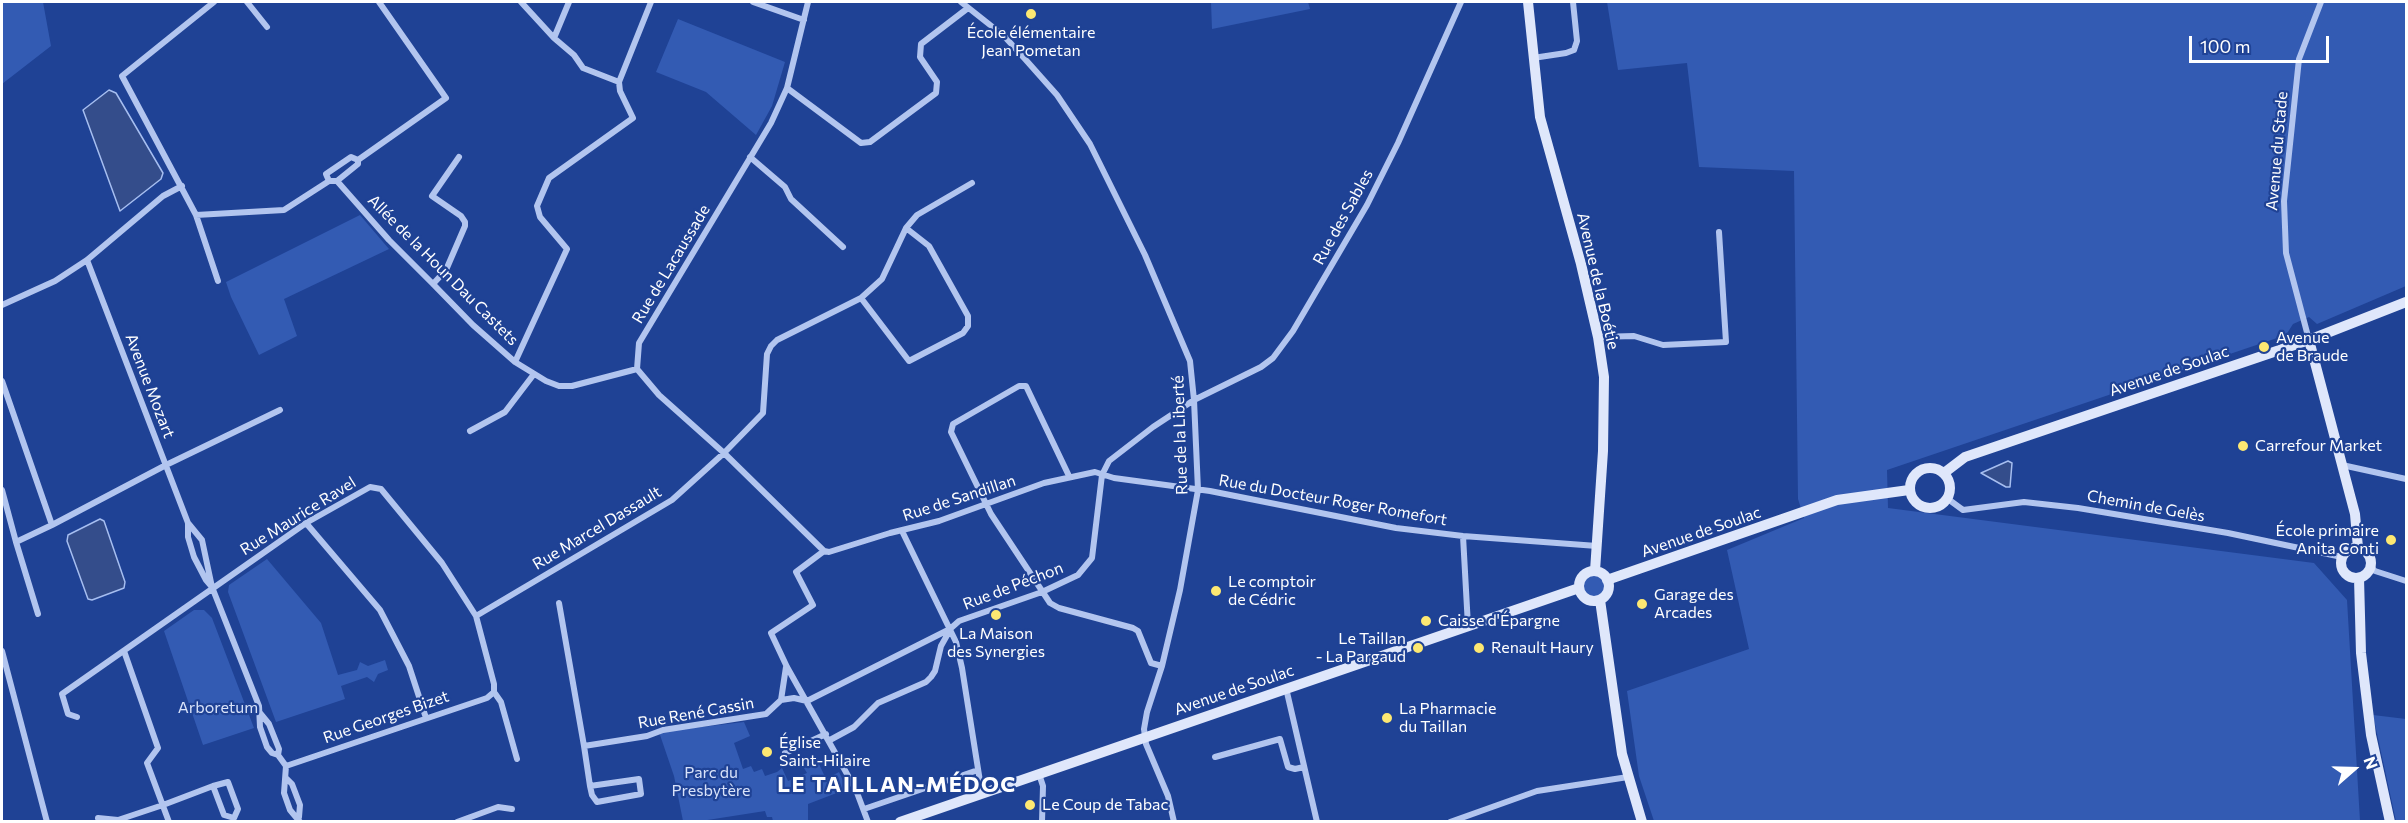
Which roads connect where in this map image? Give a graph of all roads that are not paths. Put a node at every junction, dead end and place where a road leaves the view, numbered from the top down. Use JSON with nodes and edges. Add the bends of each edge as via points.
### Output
{"nodes":[{"id":1,"x":214,"y":2,"type":"edge"},
{"id":2,"x":247,"y":2,"type":"edge"},
{"id":3,"x":379,"y":2,"type":"edge"},
{"id":4,"x":521,"y":2,"type":"edge"},
{"id":5,"x":569,"y":2,"type":"edge"},
{"id":6,"x":651,"y":2,"type":"edge"},
{"id":7,"x":753,"y":2,"type":"edge"},
{"id":8,"x":807,"y":2,"type":"edge"},
{"id":9,"x":961,"y":2,"type":"edge"},
{"id":10,"x":1461,"y":2,"type":"edge"},
{"id":11,"x":1528,"y":2,"type":"edge"},
{"id":12,"x":1573,"y":2,"type":"edge"},
{"id":13,"x":2321,"y":2,"type":"edge"},
{"id":14,"x":968,"y":8,"type":"junction"},
{"id":15,"x":804,"y":20,"type":"junction"},
{"id":16,"x":267,"y":27,"type":"dead end"},
{"id":17,"x":554,"y":38,"type":"junction"},
{"id":18,"x":1533,"y":58,"type":"junction"},
{"id":19,"x":619,"y":82,"type":"junction"},
{"id":20,"x":787,"y":88,"type":"junction"},
{"id":21,"x":459,"y":157,"type":"dead end"},
{"id":22,"x":750,"y":157,"type":"junction"},
{"id":23,"x":358,"y":160,"type":"junction"},
{"id":24,"x":328,"y":181,"type":"junction"},
{"id":25,"x":337,"y":181,"type":"junction"},
{"id":26,"x":972,"y":183,"type":"dead end"},
{"id":27,"x":182,"y":186,"type":"junction"},
{"id":28,"x":196,"y":215,"type":"junction"},
{"id":29,"x":906,"y":228,"type":"junction"},
{"id":30,"x":1719,"y":232,"type":"dead end"},
{"id":31,"x":843,"y":247,"type":"dead end"},
{"id":32,"x":87,"y":260,"type":"junction"},
{"id":33,"x":218,"y":281,"type":"dead end"},
{"id":34,"x":433,"y":284,"type":"junction"},
{"id":35,"x":861,"y":298,"type":"junction"},
{"id":36,"x":2406,"y":302,"type":"edge"},
{"id":37,"x":2,"y":304,"type":"edge"},
{"id":38,"x":1598,"y":337,"type":"junction"},
{"id":39,"x":2309,"y":340,"type":"junction"},
{"id":40,"x":515,"y":362,"type":"junction"},
{"id":41,"x":637,"y":369,"type":"junction"},
{"id":42,"x":534,"y":374,"type":"junction"},
{"id":43,"x":2,"y":381,"type":"edge"},
{"id":44,"x":1194,"y":400,"type":"junction"},
{"id":45,"x":280,"y":410,"type":"dead end"},
{"id":46,"x":470,"y":431,"type":"dead end"},
{"id":47,"x":724,"y":453,"type":"junction"},
{"id":48,"x":166,"y":465,"type":"junction"},
{"id":49,"x":2342,"y":465,"type":"junction"},
{"id":50,"x":1944,"y":473,"type":"junction"},
{"id":51,"x":1102,"y":475,"type":"junction"},
{"id":52,"x":1069,"y":477,"type":"junction"},
{"id":53,"x":2406,"y":479,"type":"edge"},
{"id":54,"x":2,"y":490,"type":"edge"},
{"id":55,"x":1198,"y":490,"type":"junction"},
{"id":56,"x":1910,"y":490,"type":"junction"},
{"id":57,"x":1948,"y":499,"type":"junction"},
{"id":58,"x":986,"y":504,"type":"junction"},
{"id":59,"x":188,"y":523,"type":"junction"},
{"id":60,"x":306,"y":523,"type":"junction"},
{"id":61,"x":52,"y":525,"type":"junction"},
{"id":62,"x":902,"y":531,"type":"junction"},
{"id":63,"x":1463,"y":536,"type":"junction"},
{"id":64,"x":16,"y":542,"type":"junction"},
{"id":65,"x":1597,"y":546,"type":"junction"},
{"id":66,"x":2358,"y":548,"type":"junction"},
{"id":67,"x":824,"y":551,"type":"junction"},
{"id":68,"x":2342,"y":557,"type":"junction"},
{"id":69,"x":2371,"y":567,"type":"junction"},
{"id":70,"x":1594,"y":572,"type":"junction"},
{"id":71,"x":2359,"y":578,"type":"junction"},
{"id":72,"x":1607,"y":580,"type":"junction"},
{"id":73,"x":2406,"y":581,"type":"edge"},
{"id":74,"x":213,"y":587,"type":"junction"},
{"id":75,"x":1579,"y":588,"type":"junction"},
{"id":76,"x":1042,"y":592,"type":"junction"},
{"id":77,"x":1600,"y":600,"type":"junction"},
{"id":78,"x":559,"y":603,"type":"dead end"},
{"id":79,"x":39,"y":614,"type":"dead end"},
{"id":80,"x":476,"y":616,"type":"junction"},
{"id":81,"x":1468,"y":626,"type":"junction"},
{"id":82,"x":950,"y":629,"type":"junction"},
{"id":83,"x":2,"y":651,"type":"edge"},
{"id":84,"x":124,"y":651,"type":"junction"},
{"id":85,"x":1162,"y":666,"type":"junction"},
{"id":86,"x":787,"y":667,"type":"junction"},
{"id":87,"x":1286,"y":688,"type":"junction"},
{"id":88,"x":494,"y":692,"type":"junction"},
{"id":89,"x":781,"y":700,"type":"junction"},
{"id":90,"x":807,"y":701,"type":"junction"},
{"id":91,"x":77,"y":717,"type":"dead end"},
{"id":92,"x":426,"y":718,"type":"junction"},
{"id":93,"x":828,"y":737,"type":"junction"},
{"id":94,"x":1144,"y":737,"type":"junction"},
{"id":95,"x":584,"y":746,"type":"junction"},
{"id":96,"x":785,"y":753,"type":"dead end"},
{"id":97,"x":1215,"y":757,"type":"dead end"},
{"id":98,"x":517,"y":759,"type":"dead end"},
{"id":99,"x":285,"y":766,"type":"junction"},
{"id":100,"x":1304,"y":766,"type":"junction"},
{"id":101,"x":978,"y":770,"type":"junction"},
{"id":102,"x":1040,"y":774,"type":"junction"},
{"id":103,"x":1628,"y":777,"type":"junction"},
{"id":104,"x":286,"y":778,"type":"junction"},
{"id":105,"x":213,"y":786,"type":"junction"},
{"id":106,"x":591,"y":786,"type":"junction"},
{"id":107,"x":982,"y":794,"type":"junction"},
{"id":108,"x":163,"y":806,"type":"junction"},
{"id":109,"x":512,"y":809,"type":"dead end"},
{"id":110,"x":864,"y":809,"type":"junction"},
{"id":111,"x":98,"y":818,"type":"dead end"},
{"id":112,"x":300,"y":820,"type":"edge"},
{"id":113,"x":47,"y":822,"type":"edge"},
{"id":114,"x":169,"y":822,"type":"edge"},
{"id":115,"x":457,"y":822,"type":"edge"},
{"id":116,"x":868,"y":822,"type":"edge"},
{"id":117,"x":900,"y":822,"type":"edge"},
{"id":118,"x":1042,"y":822,"type":"edge"},
{"id":119,"x":1174,"y":822,"type":"edge"},
{"id":120,"x":1317,"y":822,"type":"edge"},
{"id":121,"x":1450,"y":822,"type":"edge"},
{"id":122,"x":1642,"y":822,"type":"edge"},
{"id":123,"x":2391,"y":822,"type":"edge"}],
"edges":[{"from":1,"to":27,"type":"street","via":[[122,76]]},
{"from":2,"to":16,"type":"street"},
{"from":3,"to":23,"type":"street","via":[[446,98]]},
{"from":4,"to":17,"type":"street"},
{"from":5,"to":17,"type":"street"},
{"from":6,"to":19,"type":"street"},
{"from":7,"to":15,"type":"street"},
{"from":8,"to":15,"type":"street","name":"Rue de Lacaussade"},
{"from":9,"to":14,"type":"street","name":"Rue de la Liberté"},
{"from":10,"to":44,"type":"street","name":"Rue des Sables","via":[[1367,205],[1293,331],[1261,367]]},
{"from":11,"to":18,"type":"main road","name":"Avenue de la Boétie"},
{"from":12,"to":18,"type":"street","via":[[1577,41],[1574,50]]},
{"from":13,"to":39,"type":"street","name":"Avenue du Stade","via":[[2299,59],[2284,201],[2286,253]]},
{"from":14,"to":20,"type":"street","via":[[921,44],[920,57],[937,82],[936,93],[870,142],[861,143]]},
{"from":14,"to":44,"type":"street","name":"Rue de la Liberté","via":[[1004,36],[1057,95],[1090,144],[1190,361]]},
{"from":15,"to":20,"type":"street","name":"Rue de Lacaussade"},
{"from":17,"to":19,"type":"street","via":[[583,68]]},
{"from":18,"to":38,"type":"main road","name":"Avenue de la Boétie","via":[[1540,117]]},
{"from":19,"to":40,"type":"street","via":[[633,118],[549,178],[537,206],[540,218],[567,249]]},
{"from":20,"to":22,"type":"street","name":"Rue de Lacaussade"},
{"from":21,"to":34,"type":"street","via":[[432,196],[461,216],[465,226],[446,270]]},
{"from":22,"to":31,"type":"street"},
{"from":22,"to":41,"type":"street","name":"Rue de Lacaussade","via":[[639,343]]},
{"from":23,"to":24,"type":"street","via":[[351,157],[326,174]]},
{"from":23,"to":25,"type":"street"},
{"from":24,"to":25,"type":"street"},
{"from":24,"to":28,"type":"street","via":[[284,210]]},
{"from":25,"to":34,"type":"street","name":"Allée de la Houn Dau Castets"},
{"from":26,"to":29,"type":"street","via":[[917,215]]},
{"from":27,"to":28,"type":"street"},
{"from":27,"to":32,"type":"street","via":[[163,196]]},
{"from":28,"to":33,"type":"street"},
{"from":29,"to":35,"type":"street","via":[[882,279]]},
{"from":29,"to":35,"type":"street","via":[[929,246],[968,316],[968,326],[963,333],[909,361]]},
{"from":30,"to":38,"type":"street","via":[[1726,342],[1663,345],[1635,336]]},
{"from":32,"to":37,"type":"street","via":[[56,281]]},
{"from":32,"to":48,"type":"street","name":"Avenue Mozart"},
{"from":34,"to":40,"type":"street","name":"Allée de la Houn Dau Castets"},
{"from":35,"to":47,"type":"street","name":"Rue Marcel Dassault","via":[[771,346],[767,354],[763,413]]},
{"from":36,"to":39,"type":"main road","name":"Avenue de Soulac"},
{"from":38,"to":65,"type":"main road","name":"Avenue de la Boétie","via":[[1604,377]]},
{"from":39,"to":49,"type":"main road"},
{"from":39,"to":50,"type":"main road","name":"Avenue de Soulac","via":[[1965,456]]},
{"from":40,"to":42,"type":"street","name":"Allée de la Houn Dau Castets"},
{"from":41,"to":42,"type":"street","name":"Allée de la Houn Dau Castets","via":[[572,386],[559,386]]},
{"from":41,"to":47,"type":"street","via":[[659,395]]},
{"from":42,"to":46,"type":"street","via":[[505,412]]},
{"from":43,"to":61,"type":"street"},
{"from":44,"to":51,"type":"street","via":[[1109,461]]},
{"from":44,"to":55,"type":"street","name":"Rue de la Liberté"},
{"from":45,"to":48,"type":"street"},
{"from":47,"to":67,"type":"street"},
{"from":47,"to":80,"type":"street","name":"Rue Marcel Dassault","via":[[672,500]]},
{"from":48,"to":59,"type":"street","name":"Avenue Mozart"},
{"from":48,"to":61,"type":"street"},
{"from":49,"to":53,"type":"street"},
{"from":49,"to":66,"type":"main road","via":[[2355,514]]},
{"from":50,"to":56,"type":"main road","via":[[1923,469],[1912,479]]},
{"from":50,"to":57,"type":"main road","via":[[1950,483]]},
{"from":51,"to":52,"type":"street","name":"Rue de Sandillan","via":[[1095,472]]},
{"from":51,"to":55,"type":"street","name":"Rue du Docteur Roger Romefort"},
{"from":51,"to":76,"type":"street","name":"Rue de Péchon","via":[[1092,558],[1078,575]]},
{"from":52,"to":58,"type":"street","name":"Rue de Sandillan"},
{"from":52,"to":58,"type":"street","via":[[1026,386],[1020,386],[953,424],[951,432]]},
{"from":54,"to":64,"type":"street"},
{"from":55,"to":63,"type":"street","name":"Rue du Docteur Roger Romefort","via":[[1396,528]]},
{"from":55,"to":85,"type":"street","name":"Rue de la Liberté"},
{"from":56,"to":57,"type":"main road","via":[[1923,507],[1934,509]]},
{"from":56,"to":72,"type":"main road","name":"Avenue de Soulac","via":[[1837,500]]},
{"from":57,"to":68,"type":"street","name":"Chemin de Gelès","via":[[1963,510],[2024,502],[2078,508]]},
{"from":58,"to":62,"type":"street","name":"Rue de Sandillan"},
{"from":58,"to":76,"type":"street"},
{"from":59,"to":74,"type":"street","name":"Avenue Mozart","via":[[202,540]]},
{"from":59,"to":74,"type":"street","name":"Avenue Mozart","via":[[194,557]]},
{"from":60,"to":74,"type":"street","name":"Rue Maurice Ravel"},
{"from":60,"to":80,"type":"street","name":"Rue Maurice Ravel","via":[[370,488],[381,489],[442,562]]},
{"from":60,"to":92,"type":"street","via":[[380,610],[409,666]]},
{"from":61,"to":64,"type":"street"},
{"from":62,"to":67,"type":"street","name":"Rue de Sandillan"},
{"from":62,"to":82,"type":"street"},
{"from":63,"to":65,"type":"street","name":"Rue du Docteur Roger Romefort"},
{"from":63,"to":81,"type":"street"},
{"from":64,"to":79,"type":"street"},
{"from":65,"to":70,"type":"main road","name":"Avenue de la Boétie"},
{"from":66,"to":68,"type":"main road","via":[[2350,549]]},
{"from":66,"to":69,"type":"main road","via":[[2370,557]]},
{"from":67,"to":86,"type":"street","via":[[796,572],[813,605],[771,633]]},
{"from":68,"to":71,"type":"main road","via":[[2343,571]]},
{"from":69,"to":71,"type":"main road"},
{"from":69,"to":73,"type":"street"},
{"from":70,"to":72,"type":"main road"},
{"from":70,"to":75,"type":"main road","via":[[1583,576]]},
{"from":71,"to":123,"type":"main road","via":[[2361,653],[2371,735]]},
{"from":72,"to":77,"type":"main road","via":[[1608,592]]},
{"from":74,"to":84,"type":"street","name":"Rue Maurice Ravel"},
{"from":74,"to":99,"type":"street","name":"Avenue Mozart","via":[[260,713],[270,724]]},
{"from":75,"to":77,"type":"main road","via":[[1588,600]]},
{"from":75,"to":81,"type":"main road","name":"Avenue de Soulac"},
{"from":76,"to":82,"type":"street","name":"Rue de Péchon","via":[[959,621]]},
{"from":76,"to":85,"type":"street","via":[[1059,608],[1138,631],[1151,663]]},
{"from":77,"to":103,"type":"main road"},
{"from":78,"to":95,"type":"street"},
{"from":80,"to":88,"type":"street","name":"Rue Maurice Ravel"},
{"from":81,"to":87,"type":"main road","name":"Avenue de Soulac"},
{"from":82,"to":90,"type":"street","name":"Rue de Péchon"},
{"from":82,"to":93,"type":"street","via":[[932,677],[878,703],[854,727]]},
{"from":82,"to":101,"type":"street","via":[[962,668]]},
{"from":83,"to":113,"type":"street"},
{"from":84,"to":91,"type":"street","name":"Rue Maurice Ravel","via":[[62,694],[68,714]]},
{"from":84,"to":108,"type":"street","via":[[158,748],[147,763]]},
{"from":85,"to":94,"type":"street","name":"Rue de la Liberté","via":[[1147,711]]},
{"from":86,"to":89,"type":"street"},
{"from":86,"to":90,"type":"street"},
{"from":87,"to":94,"type":"main road","name":"Avenue de Soulac"},
{"from":87,"to":100,"type":"street"},
{"from":88,"to":92,"type":"street","name":"Rue Georges Bizet","via":[[487,698]]},
{"from":88,"to":98,"type":"street","name":"Rue Maurice Ravel","via":[[501,702]]},
{"from":89,"to":90,"type":"street"},
{"from":89,"to":95,"type":"street","name":"Rue René Cassin","via":[[766,714]]},
{"from":90,"to":93,"type":"street"},
{"from":92,"to":99,"type":"street","name":"Rue Georges Bizet"},
{"from":93,"to":96,"type":"street"},
{"from":93,"to":110,"type":"street"},
{"from":94,"to":102,"type":"main road","name":"Avenue de Soulac"},
{"from":94,"to":119,"type":"street"},
{"from":95,"to":106,"type":"street"},
{"from":97,"to":100,"type":"street","via":[[1280,739],[1288,767]]},
{"from":99,"to":104,"type":"street","name":"Avenue Mozart"},
{"from":100,"to":120,"type":"street"},
{"from":101,"to":107,"type":"street"},
{"from":101,"to":110,"type":"street"},
{"from":102,"to":107,"type":"main road","name":"Avenue de Soulac"},
{"from":102,"to":118,"type":"street"},
{"from":103,"to":121,"type":"street","via":[[1538,792]]},
{"from":103,"to":122,"type":"main road"},
{"from":104,"to":112,"type":"street","name":"Avenue Mozart","via":[[300,805]]},
{"from":104,"to":112,"type":"street","name":"Avenue Mozart","via":[[284,793],[290,810]]},
{"from":105,"to":105,"type":"street","via":[[224,815],[234,818],[238,809],[228,782]]},
{"from":105,"to":108,"type":"street"},
{"from":106,"to":106,"type":"street","via":[[597,802],[641,794],[639,778]]},
{"from":107,"to":117,"type":"main road","name":"Avenue de Soulac"},
{"from":108,"to":111,"type":"street","via":[[118,820]]},
{"from":108,"to":114,"type":"street"},
{"from":109,"to":115,"type":"street","via":[[498,807]]},
{"from":110,"to":116,"type":"street"}]}
